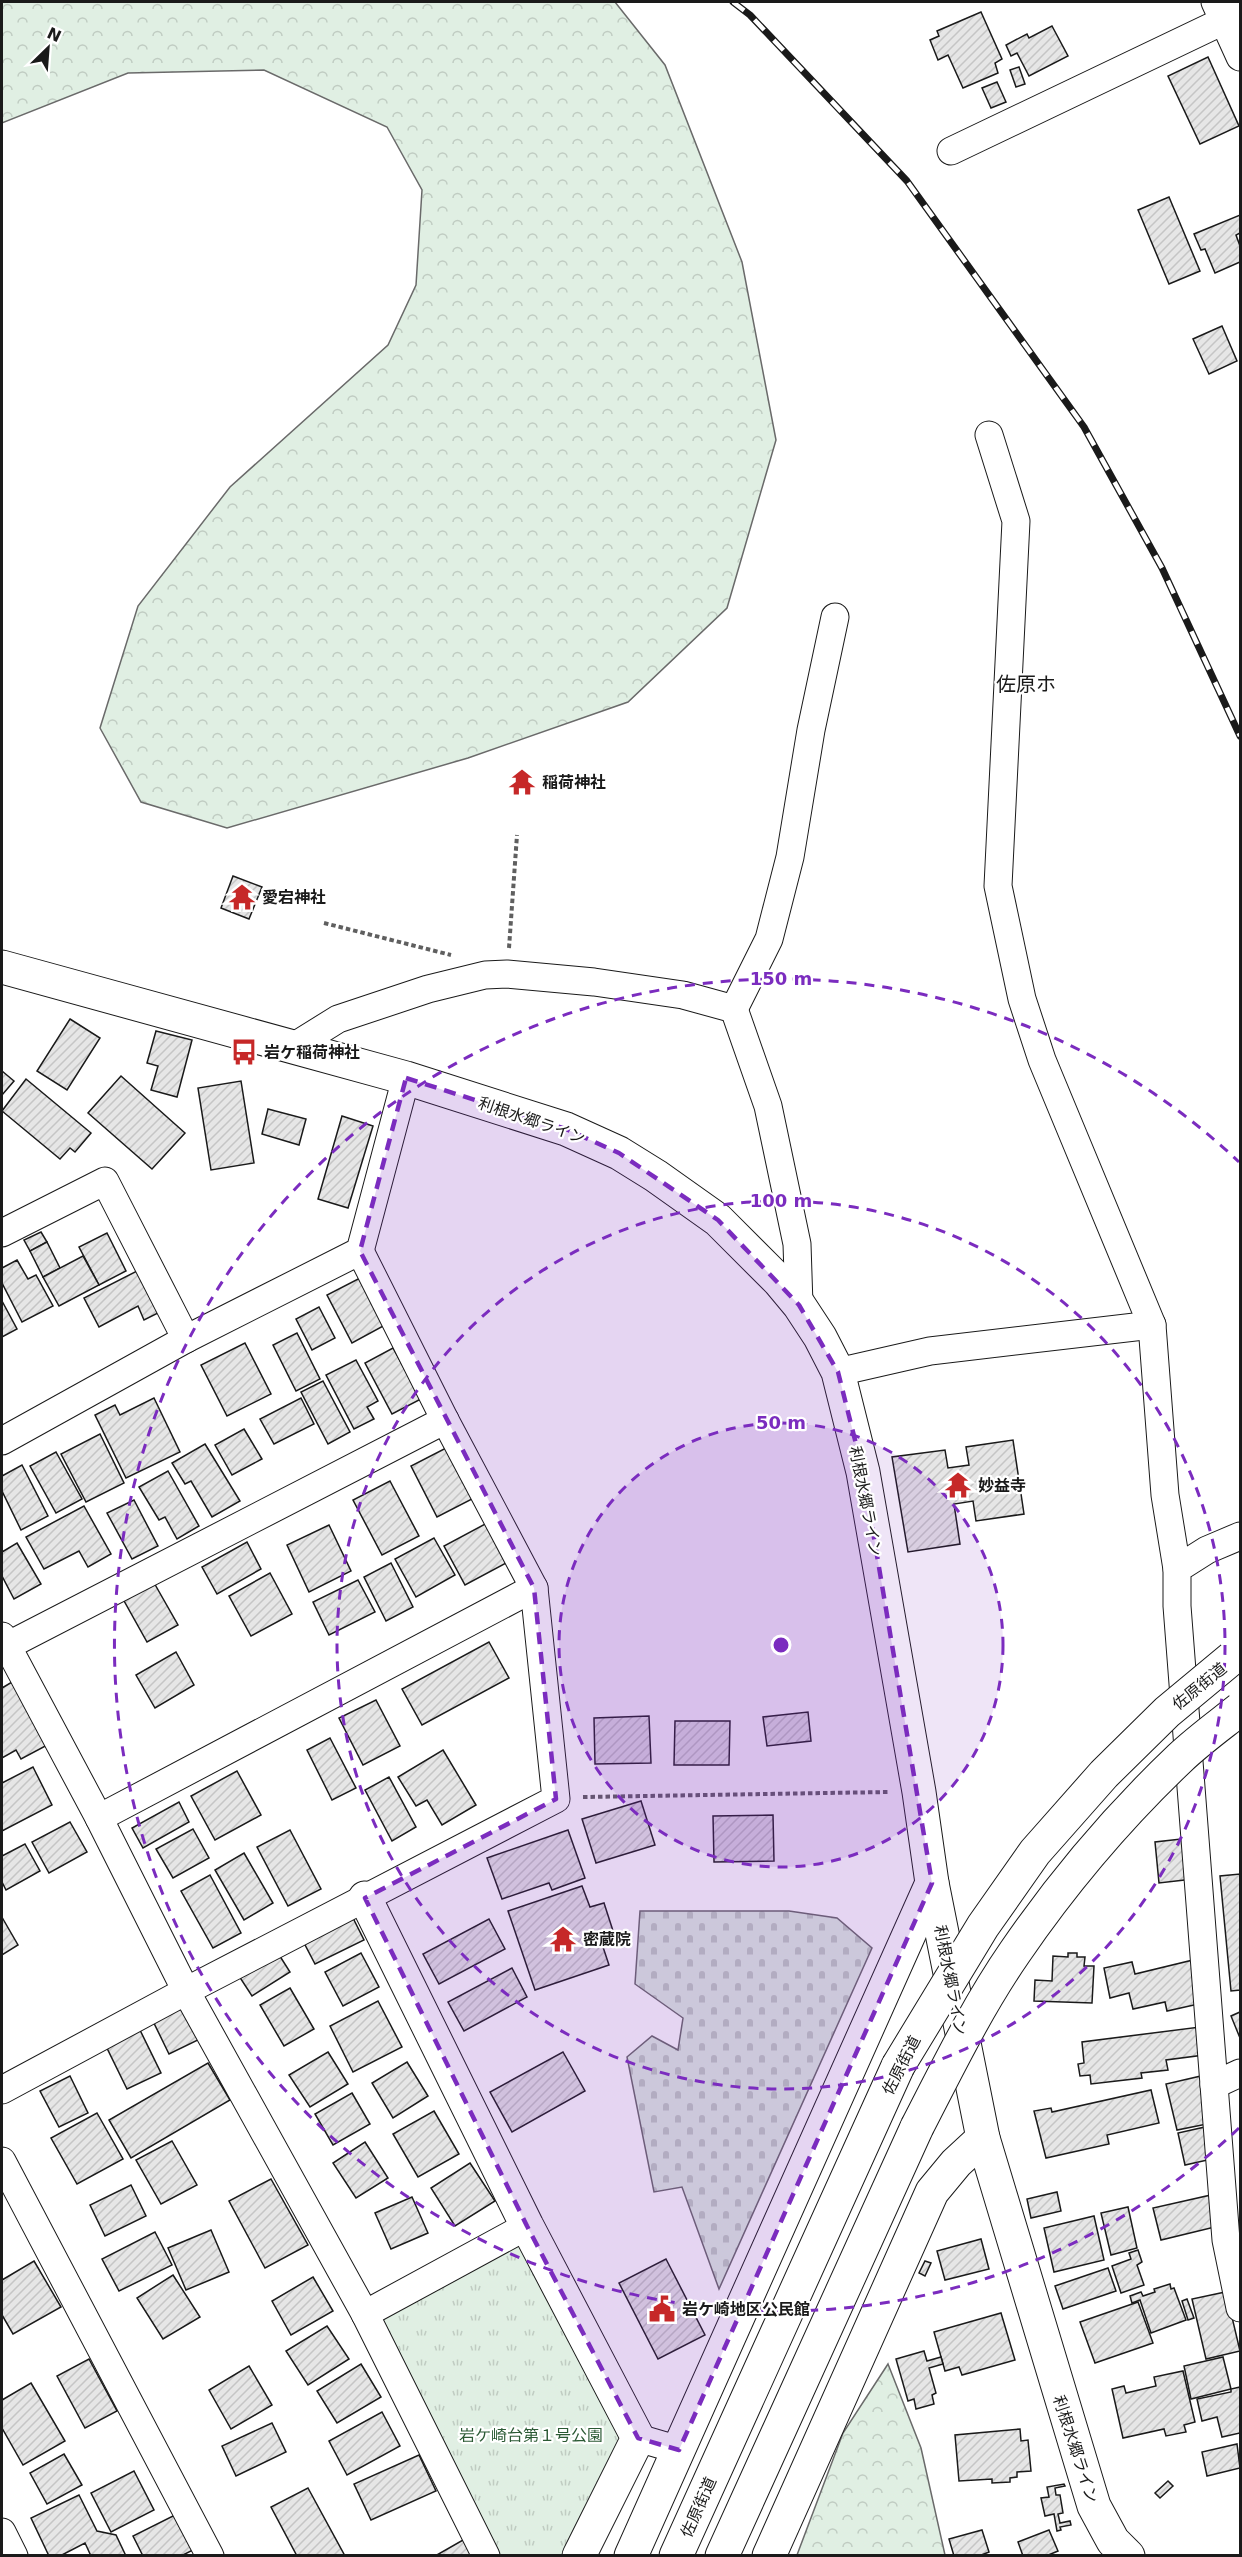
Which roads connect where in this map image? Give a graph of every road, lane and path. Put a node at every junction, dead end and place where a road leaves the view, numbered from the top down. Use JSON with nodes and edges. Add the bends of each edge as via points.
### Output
{"nodes":[{"id":1,"x":1226,"y":12,"type":"edge"},
{"id":2,"x":1240,"y":57,"type":"edge"},
{"id":3,"x":951,"y":152,"type":"dead end"},
{"id":4,"x":989,"y":435,"type":"dead end"},
{"id":5,"x":835,"y":617,"type":"dead end"},
{"id":6,"x":517,"y":835,"type":"dead end"},
{"id":7,"x":324,"y":923,"type":"dead end"},
{"id":8,"x":2,"y":967,"type":"edge"},
{"id":9,"x":496,"y":975,"type":"junction"},
{"id":10,"x":734,"y":1009,"type":"junction"},
{"id":11,"x":293,"y":1047,"type":"junction"},
{"id":12,"x":406,"y":1078,"type":"junction"},
{"id":13,"x":2,"y":1233,"type":"edge"},
{"id":14,"x":360,"y":1251,"type":"junction"},
{"id":15,"x":799,"y":1305,"type":"junction"},
{"id":16,"x":1152,"y":1325,"type":"junction"},
{"id":17,"x":186,"y":1339,"type":"junction"},
{"id":18,"x":838,"y":1372,"type":"junction"},
{"id":19,"x":445,"y":1420,"type":"junction"},
{"id":20,"x":2,"y":1441,"type":"edge"},
{"id":21,"x":1240,"y":1536,"type":"edge"},
{"id":22,"x":1177,"y":1569,"type":"junction"},
{"id":23,"x":534,"y":1588,"type":"junction"},
{"id":24,"x":4,"y":1641,"type":"edge"},
{"id":25,"x":1236,"y":1655,"type":"edge"},
{"id":26,"x":1240,"y":1709,"type":"edge"},
{"id":27,"x":919,"y":1792,"type":"junction"},
{"id":28,"x":556,"y":1799,"type":"junction"},
{"id":29,"x":99,"y":1818,"type":"junction"},
{"id":30,"x":932,"y":1883,"type":"junction"},
{"id":31,"x":365,"y":1898,"type":"junction"},
{"id":32,"x":186,"y":1991,"type":"junction"},
{"id":33,"x":1240,"y":2073,"type":"edge"},
{"id":34,"x":1214,"y":2085,"type":"junction"},
{"id":35,"x":2,"y":2090,"type":"edge"},
{"id":36,"x":983,"y":2138,"type":"junction"},
{"id":37,"x":2,"y":2161,"type":"edge"},
{"id":38,"x":527,"y":2226,"type":"junction"},
{"id":39,"x":1240,"y":2308,"type":"edge"},
{"id":40,"x":365,"y":2314,"type":"junction"},
{"id":41,"x":638,"y":2438,"type":"junction"},
{"id":42,"x":679,"y":2450,"type":"junction"},
{"id":43,"x":2,"y":2532,"type":"edge"},
{"id":44,"x":14,"y":2556,"type":"edge"},
{"id":45,"x":210,"y":2556,"type":"edge"},
{"id":46,"x":486,"y":2556,"type":"edge"},
{"id":47,"x":579,"y":2556,"type":"edge"},
{"id":48,"x":631,"y":2556,"type":"edge"},
{"id":49,"x":676,"y":2556,"type":"edge"},
{"id":50,"x":722,"y":2556,"type":"edge"},
{"id":51,"x":769,"y":2556,"type":"edge"},
{"id":52,"x":1128,"y":2556,"type":"edge"}],
"edges":[{"from":1,"to":2,"type":"street"},
{"from":1,"to":3,"type":"street"},
{"from":4,"to":16,"type":"street","via":[[1016,521],[998,886],[1023,999],[1042,1060]]},
{"from":5,"to":10,"type":"street","via":[[790,857],[769,939]]},
{"from":6,"to":9,"type":"path"},
{"from":7,"to":9,"type":"path","via":[[446,952]]},
{"from":8,"to":11,"type":"main road","name":"利根水郷ライン"},
{"from":9,"to":10,"type":"street","via":[[594,982],[683,995]]},
{"from":9,"to":11,"type":"street","via":[[428,989],[338,1019]]},
{"from":10,"to":15,"type":"street","via":[[768,1106],[798,1244]]},
{"from":11,"to":12,"type":"main road","name":"利根水郷ライン"},
{"from":12,"to":14,"type":"street"},
{"from":12,"to":15,"type":"main road","name":"利根水郷ライン","via":[[566,1129],[619,1153],[718,1220]]},
{"from":13,"to":17,"type":"street","via":[[105,1181]]},
{"from":14,"to":17,"type":"street"},
{"from":14,"to":19,"type":"street"},
{"from":15,"to":18,"type":"main road","name":"利根水郷ライン"},
{"from":16,"to":18,"type":"street","via":[[930,1351]]},
{"from":16,"to":22,"type":"street","via":[[1165,1495]]},
{"from":17,"to":20,"type":"street"},
{"from":18,"to":27,"type":"main road","name":"利根水郷ライン","via":[[862,1472]]},
{"from":19,"to":23,"type":"street"},
{"from":19,"to":24,"type":"street"},
{"from":21,"to":22,"type":"street"},
{"from":22,"to":34,"type":"street"},
{"from":23,"to":28,"type":"street"},
{"from":23,"to":29,"type":"street"},
{"from":24,"to":29,"type":"street"},
{"from":25,"to":49,"type":"main road","name":"佐原街道","bridge":true,"via":[[1167,1712],[1104,1774],[1035,1852],[983,1926],[898,2066]]},
{"from":26,"to":50,"type":"main road","bridge":true,"via":[[1182,1757],[1066,1881],[972,2020],[917,2127]]},
{"from":27,"to":28,"type":"path"},
{"from":27,"to":30,"type":"main road","name":"利根水郷ライン"},
{"from":28,"to":31,"type":"street"},
{"from":29,"to":32,"type":"street"},
{"from":30,"to":36,"type":"main road","name":"利根水郷ライン"},
{"from":30,"to":42,"type":"main road"},
{"from":31,"to":32,"type":"street"},
{"from":31,"to":38,"type":"main road"},
{"from":32,"to":35,"type":"street"},
{"from":32,"to":40,"type":"street"},
{"from":33,"to":34,"type":"street"},
{"from":34,"to":39,"type":"street","via":[[1226,2240]]},
{"from":36,"to":51,"type":"main road","via":[[932,2192]]},
{"from":36,"to":52,"type":"main road","name":"利根水郷ライン","via":[[1094,2506],[1113,2541]]},
{"from":37,"to":45,"type":"street"},
{"from":38,"to":40,"type":"street"},
{"from":38,"to":41,"type":"main road"},
{"from":40,"to":46,"type":"street"},
{"from":41,"to":42,"type":"street"},
{"from":41,"to":47,"type":"main road"},
{"from":42,"to":48,"type":"main road"},
{"from":43,"to":44,"type":"street"}]}
